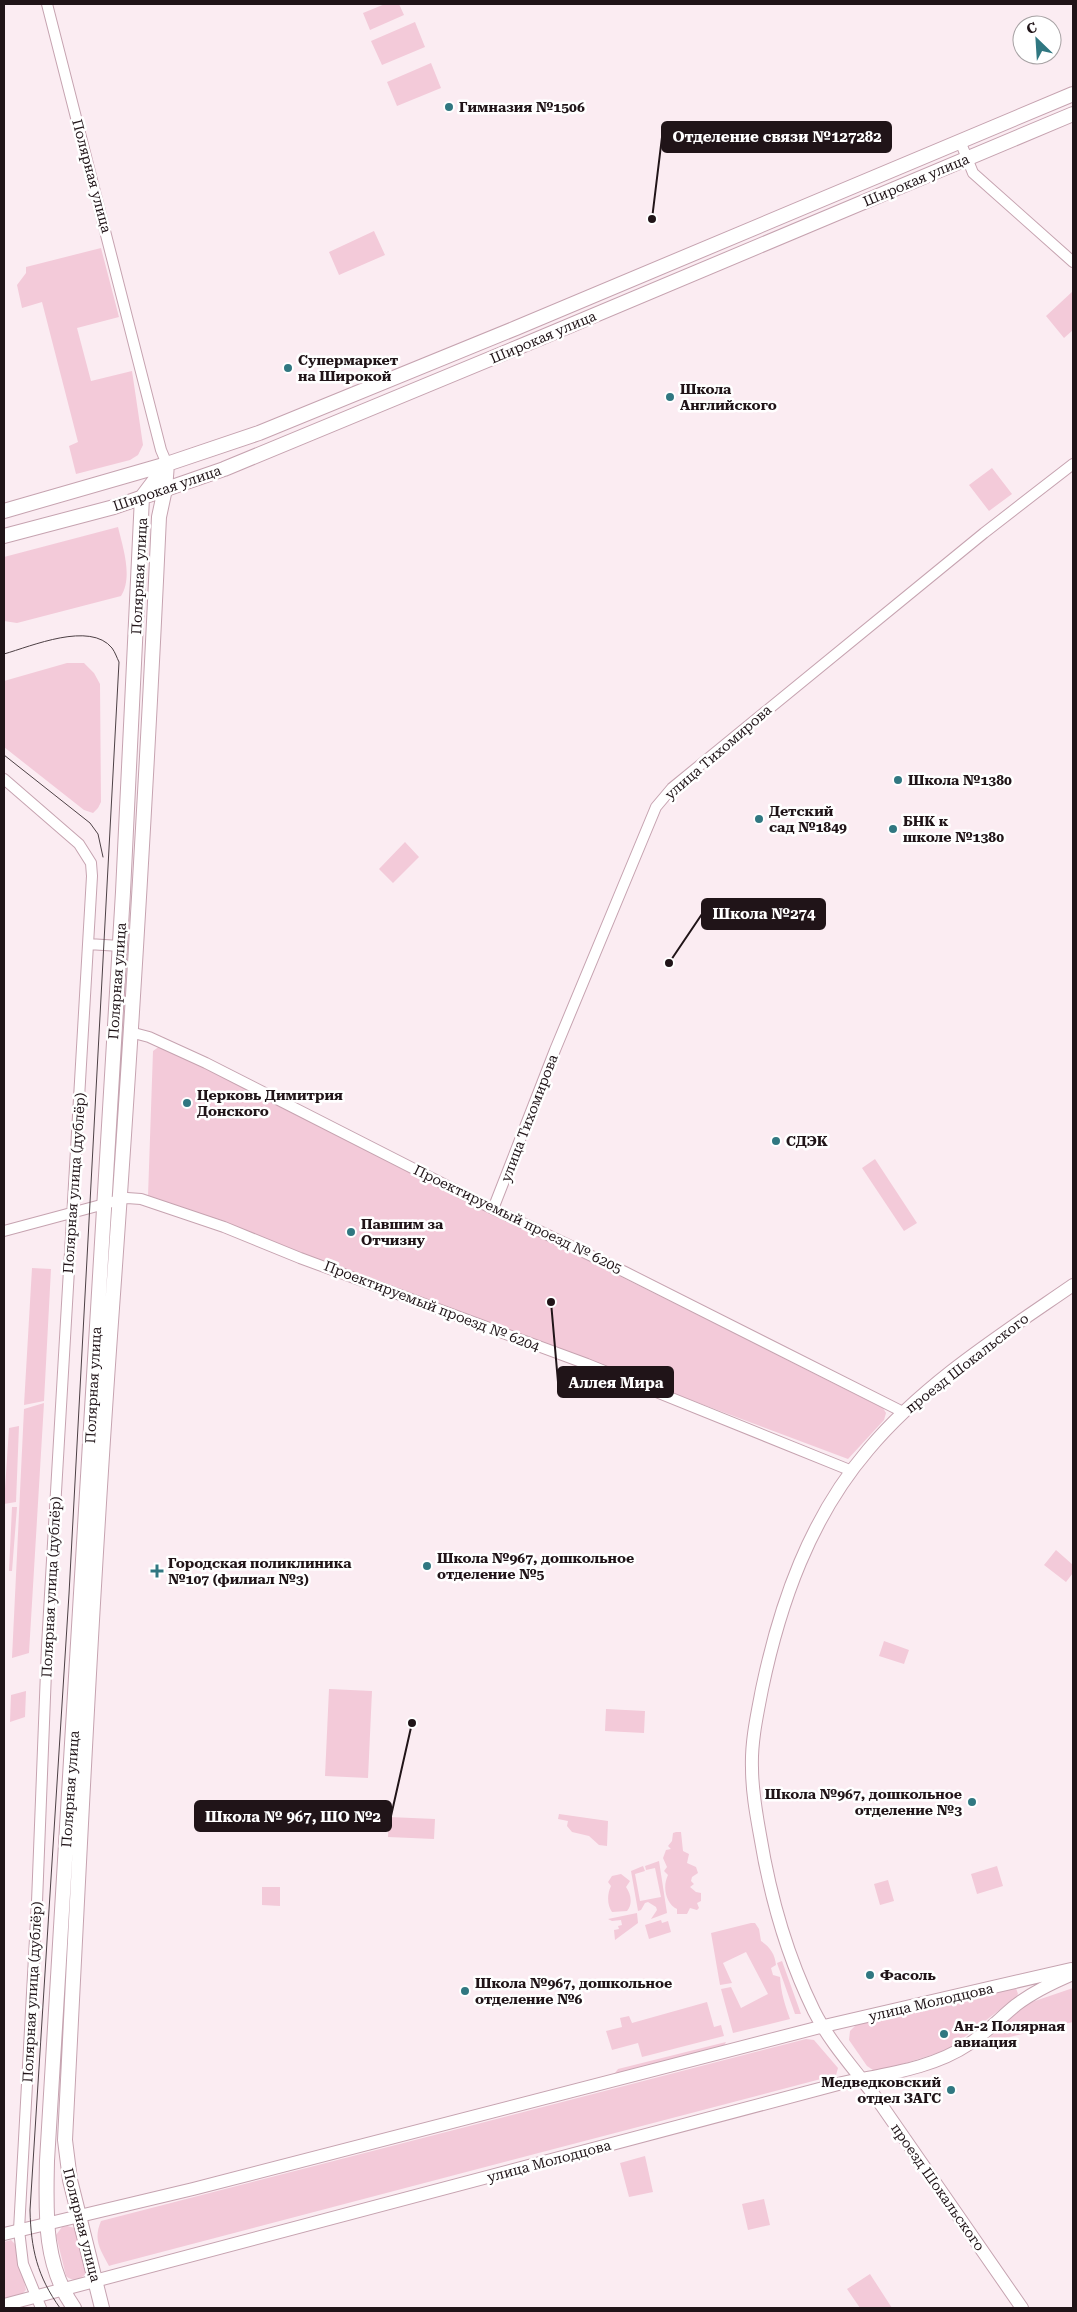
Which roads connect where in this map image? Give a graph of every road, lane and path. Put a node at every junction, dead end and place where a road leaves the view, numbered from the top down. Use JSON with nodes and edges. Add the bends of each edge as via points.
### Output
{"nodes":[{"id":1,"x":47,"y":4,"type":"edge"},
{"id":2,"x":1073,"y":94,"type":"edge"},
{"id":3,"x":1073,"y":114,"type":"edge"},
{"id":4,"x":960,"y":141,"type":"junction"},
{"id":5,"x":967,"y":158,"type":"junction"},
{"id":6,"x":702,"y":250,"type":"junction"},
{"id":7,"x":1073,"y":262,"type":"edge"},
{"id":8,"x":710,"y":267,"type":"junction"},
{"id":9,"x":649,"y":272,"type":"junction"},
{"id":10,"x":656,"y":289,"type":"junction"},
{"id":11,"x":167,"y":464,"type":"junction"},
{"id":12,"x":1073,"y":464,"type":"edge"},
{"id":13,"x":165,"y":489,"type":"junction"},
{"id":14,"x":142,"y":497,"type":"junction"},
{"id":15,"x":4,"y":511,"type":"edge"},
{"id":16,"x":4,"y":536,"type":"edge"},
{"id":17,"x":4,"y":780,"type":"edge"},
{"id":18,"x":88,"y":944,"type":"junction"},
{"id":19,"x":120,"y":946,"type":"junction"},
{"id":20,"x":130,"y":1032,"type":"junction"},
{"id":21,"x":121,"y":1200,"type":"junction"},
{"id":22,"x":104,"y":1205,"type":"junction"},
{"id":23,"x":493,"y":1209,"type":"junction"},
{"id":24,"x":72,"y":1212,"type":"junction"},
{"id":25,"x":4,"y":1231,"type":"edge"},
{"id":26,"x":1073,"y":1284,"type":"edge"},
{"id":27,"x":903,"y":1412,"type":"junction"},
{"id":28,"x":852,"y":1471,"type":"junction"},
{"id":29,"x":1073,"y":1969,"type":"edge"},
{"id":30,"x":1073,"y":1974,"type":"edge"},
{"id":31,"x":1011,"y":1983,"type":"junction"},
{"id":32,"x":1018,"y":2004,"type":"junction"},
{"id":33,"x":824,"y":2026,"type":"junction"},
{"id":34,"x":861,"y":2079,"type":"junction"},
{"id":35,"x":80,"y":2216,"type":"junction"},
{"id":36,"x":46,"y":2224,"type":"junction"},
{"id":37,"x":19,"y":2230,"type":"junction"},
{"id":38,"x":4,"y":2234,"type":"edge"},
{"id":39,"x":96,"y":2280,"type":"junction"},
{"id":40,"x":62,"y":2289,"type":"junction"},
{"id":41,"x":35,"y":2296,"type":"junction"},
{"id":42,"x":4,"y":2305,"type":"edge"},
{"id":43,"x":41,"y":2308,"type":"edge"},
{"id":44,"x":74,"y":2308,"type":"edge"},
{"id":45,"x":102,"y":2308,"type":"edge"},
{"id":46,"x":1022,"y":2308,"type":"edge"}],
"edges":[{"from":1,"to":11,"type":"street","name":"Полярная улица"},
{"from":2,"to":4,"type":"main road","name":"Широкая улица"},
{"from":3,"to":5,"type":"main road","name":"Широкая улица"},
{"from":4,"to":5,"type":"street"},
{"from":4,"to":6,"type":"main road","name":"Широкая улица"},
{"from":5,"to":7,"type":"street","via":[[973,173]]},
{"from":5,"to":8,"type":"main road","name":"Широкая улица"},
{"from":6,"to":8,"type":"street","via":[[697,255],[697,262],[702,267]]},
{"from":6,"to":9,"type":"main road","name":"Широкая улица"},
{"from":8,"to":10,"type":"main road","name":"Широкая улица"},
{"from":9,"to":10,"type":"street","via":[[656,272],[662,277],[662,284]]},
{"from":9,"to":11,"type":"main road","name":"Широкая улица","via":[[259,433]]},
{"from":10,"to":13,"type":"main road","name":"Широкая улица","via":[[240,462]]},
{"from":11,"to":13,"type":"main road","name":"Полярная улица"},
{"from":11,"to":14,"type":"main road"},
{"from":11,"to":15,"type":"main road","name":"Широкая улица"},
{"from":12,"to":23,"type":"street","name":"улица Тихомирова","via":[[808,676],[672,788],[656,807]]},
{"from":13,"to":14,"type":"main road","name":"Широкая улица"},
{"from":13,"to":20,"type":"main road","name":"Полярная улица","via":[[158,516]]},
{"from":14,"to":16,"type":"main road","name":"Широкая улица"},
{"from":14,"to":19,"type":"main road","name":"Полярная улица"},
{"from":17,"to":18,"type":"street","name":"Полярная улица (дублёр)","via":[[79,844],[91,863]]},
{"from":18,"to":19,"type":"street"},
{"from":18,"to":24,"type":"street","name":"Полярная улица (дублёр)"},
{"from":19,"to":22,"type":"main road","name":"Полярная улица"},
{"from":20,"to":21,"type":"main road","name":"Полярная улица"},
{"from":20,"to":23,"type":"street","name":"Проектируемый проезд № 6205","via":[[149,1036],[206,1063]]},
{"from":21,"to":22,"type":"street","name":"Проектируемый проезд № 6204"},
{"from":21,"to":28,"type":"street","name":"Проектируемый проезд № 6204","via":[[141,1199],[224,1227],[587,1364]]},
{"from":21,"to":35,"type":"main road","name":"Полярная улица","via":[[89,1688],[65,2140],[66,2161]]},
{"from":22,"to":24,"type":"street","name":"Проектируемый проезд № 6204"},
{"from":22,"to":36,"type":"main road","name":"Полярная улица","via":[[47,2161]]},
{"from":23,"to":27,"type":"street","name":"Проектируемый проезд № 6205","via":[[626,1272]]},
{"from":24,"to":25,"type":"street","name":"Проектируемый проезд № 6204"},
{"from":24,"to":37,"type":"street","name":"Полярная улица (дублёр)"},
{"from":26,"to":27,"type":"street","name":"проезд Шокальского","via":[[940,1380]]},
{"from":27,"to":28,"type":"street","name":"проезд Шокальского"},
{"from":28,"to":33,"type":"street","name":"проезд Шокальского","via":[[824,1514],[786,1597],[767,1662],[752,1766],[754,1801],[769,1887],[796,1968]]},
{"from":29,"to":31,"type":"street","name":"улица Молодцова"},
{"from":30,"to":32,"type":"street","name":"улица Молодцова"},
{"from":31,"to":32,"type":"street","via":[[1022,1992]]},
{"from":31,"to":33,"type":"street","name":"улица Молодцова"},
{"from":32,"to":34,"type":"street","name":"улица Молодцова","via":[[968,2045],[941,2059]]},
{"from":33,"to":34,"type":"street","name":"проезд Шокальского"},
{"from":33,"to":35,"type":"street","name":"улица Молодцова"},
{"from":34,"to":39,"type":"street","name":"улица Молодцова"},
{"from":34,"to":46,"type":"street","name":"проезд Шокальского"},
{"from":35,"to":36,"type":"street","name":"улица Молодцова"},
{"from":35,"to":39,"type":"main road","name":"Полярная улица"},
{"from":36,"to":37,"type":"street","name":"улица Молодцова"},
{"from":36,"to":40,"type":"main road","name":"Полярная улица"},
{"from":37,"to":38,"type":"street","name":"улица Молодцова"},
{"from":37,"to":41,"type":"street","name":"Полярная улица (дублёр)","via":[[23,2264]]},
{"from":39,"to":40,"type":"street","name":"улица Молодцова"},
{"from":39,"to":45,"type":"main road","name":"Полярная улица"},
{"from":40,"to":41,"type":"street","name":"улица Молодцова"},
{"from":40,"to":44,"type":"main road","name":"Полярная улица"},
{"from":41,"to":42,"type":"street","name":"улица Молодцова"},
{"from":41,"to":43,"type":"street","name":"Полярная улица (дублёр)"}]}
